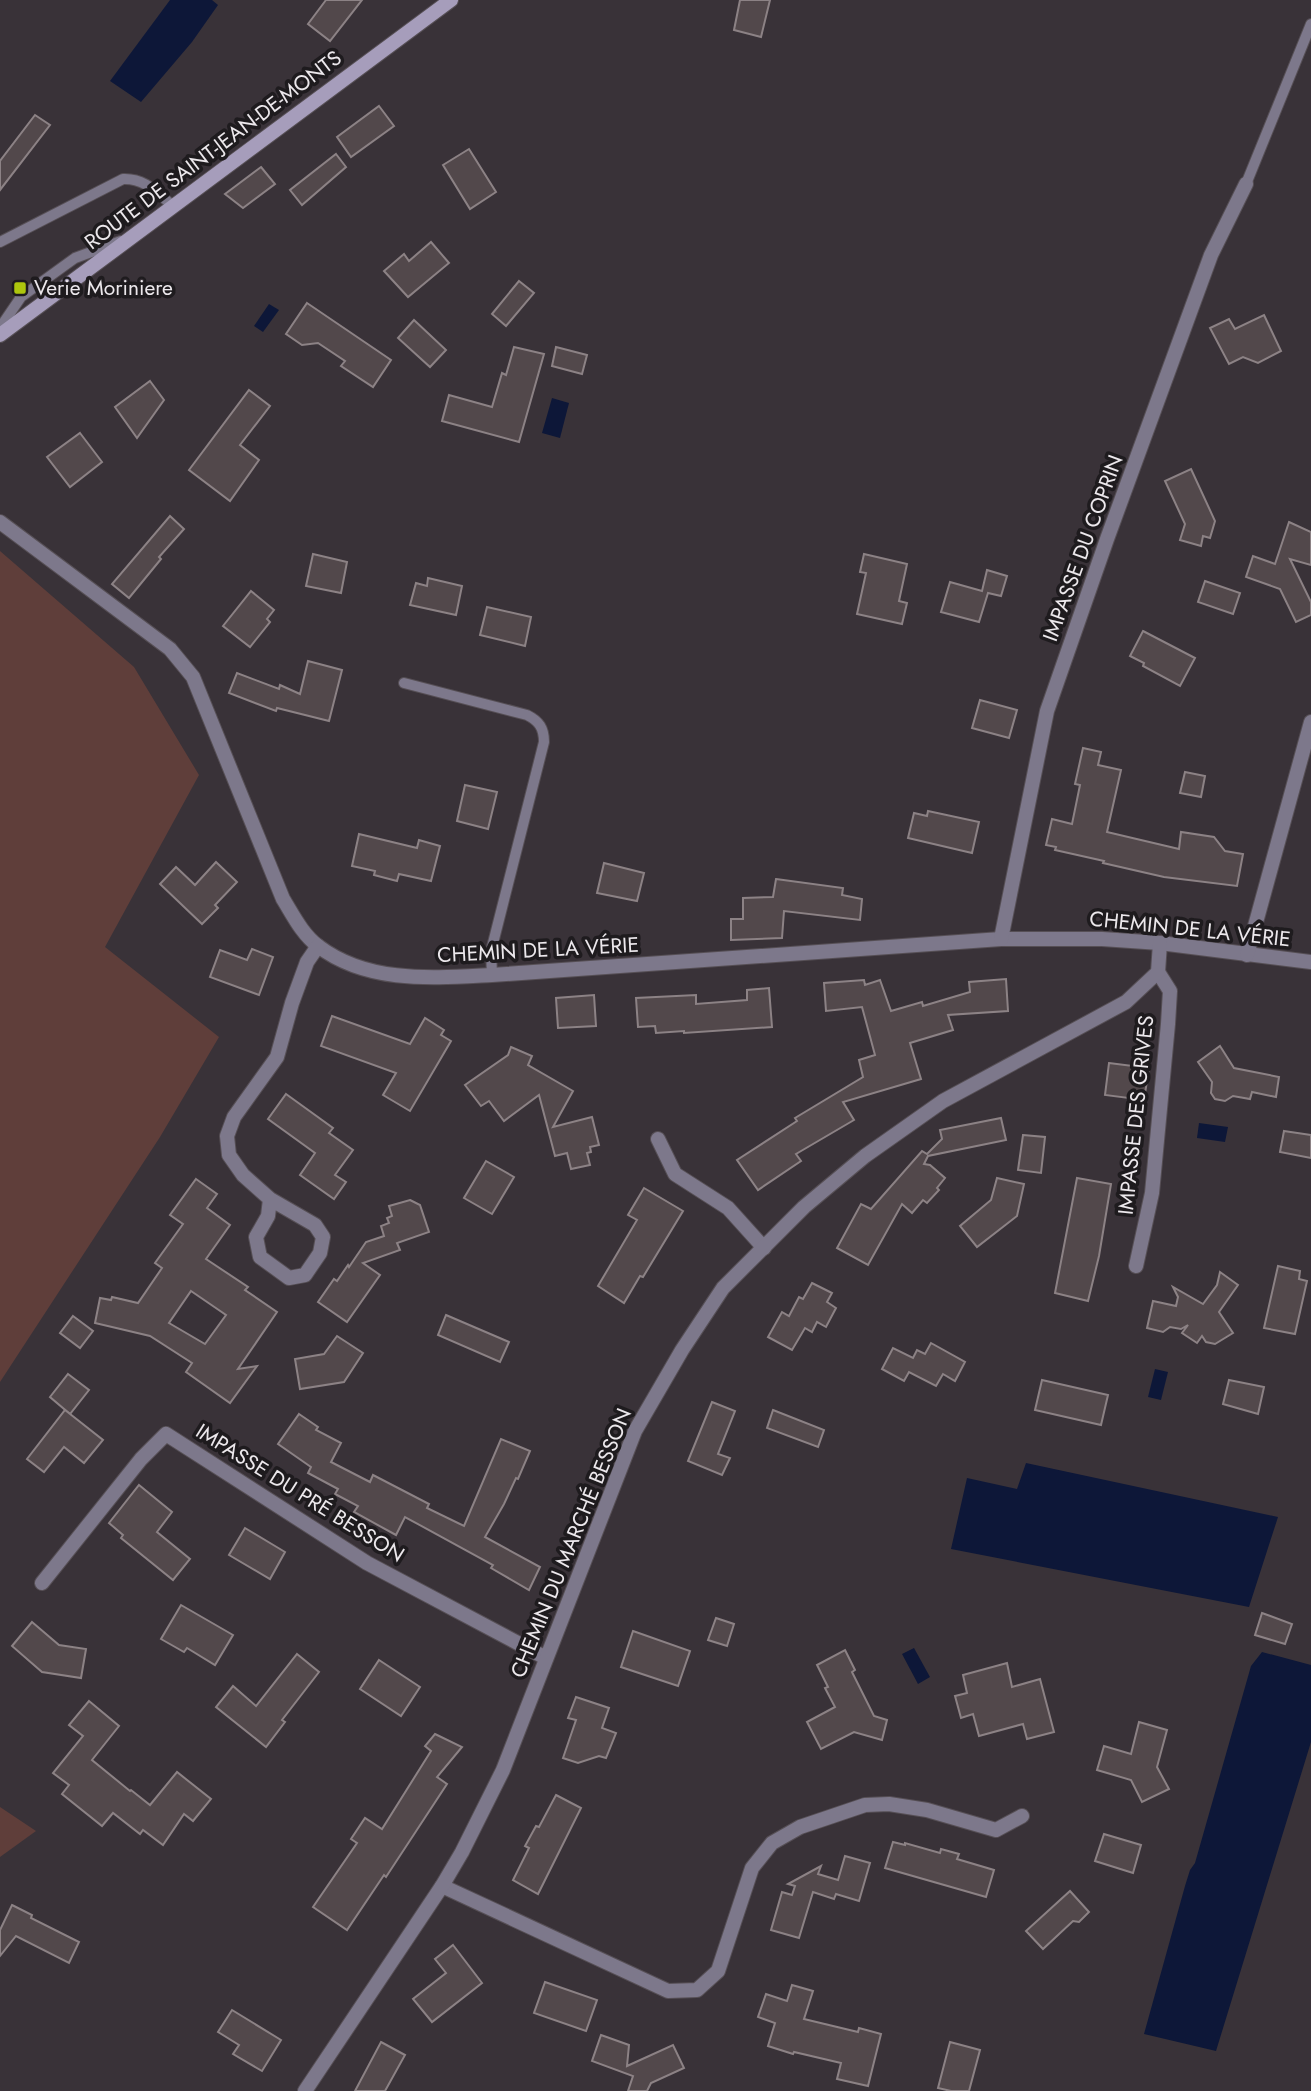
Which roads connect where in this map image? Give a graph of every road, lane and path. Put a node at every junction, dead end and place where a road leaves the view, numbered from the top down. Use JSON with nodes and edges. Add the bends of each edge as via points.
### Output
{"nodes":[{"id":1,"x":451,"y":0,"type":"edge"},
{"id":2,"x":1311,"y":24,"type":"edge"},
{"id":3,"x":1246,"y":184,"type":"joint"},
{"id":4,"x":173,"y":206,"type":"junction"},
{"id":5,"x":133,"y":236,"type":"junction"},
{"id":6,"x":0,"y":242,"type":"edge"},
{"id":7,"x":0,"y":328,"type":"edge"},
{"id":8,"x":0,"y":335,"type":"edge"},
{"id":9,"x":0,"y":522,"type":"edge"},
{"id":10,"x":404,"y":683,"type":"dead end"},
{"id":11,"x":1311,"y":722,"type":"edge"},
{"id":12,"x":1001,"y":939,"type":"junction"},
{"id":13,"x":1160,"y":943,"type":"junction"},
{"id":14,"x":318,"y":946,"type":"junction"},
{"id":15,"x":1247,"y":955,"type":"junction"},
{"id":16,"x":1311,"y":962,"type":"edge"},
{"id":17,"x":1158,"y":972,"type":"junction"},
{"id":18,"x":492,"y":975,"type":"junction"},
{"id":19,"x":658,"y":1139,"type":"dead end"},
{"id":20,"x":270,"y":1199,"type":"junction"},
{"id":21,"x":764,"y":1248,"type":"junction"},
{"id":22,"x":1136,"y":1266,"type":"dead end"},
{"id":23,"x":42,"y":1583,"type":"dead end"},
{"id":24,"x":546,"y":1658,"type":"junction"},
{"id":25,"x":1021,"y":1816,"type":"dead end"},
{"id":26,"x":442,"y":1886,"type":"junction"},
{"id":27,"x":305,"y":2091,"type":"edge"}],
"edges":[{"from":1,"to":4,"type":"main road","name":"ROUTE DE SAINT-JEAN-DE-MONTS"},
{"from":2,"to":3,"type":"lane"},
{"from":3,"to":12,"type":"street","name":"IMPASSE DU COPRIN","via":[[1211,255],[1047,711]]},
{"from":4,"to":5,"type":"main road","name":"ROUTE DE SAINT-JEAN-DE-MONTS"},
{"from":4,"to":6,"type":"lane","via":[[145,182],[123,178]]},
{"from":5,"to":7,"type":"lane","via":[[75,258],[21,297]]},
{"from":5,"to":8,"type":"main road","name":"ROUTE DE SAINT-JEAN-DE-MONTS"},
{"from":9,"to":14,"type":"street","name":"CHEMIN DE LA VÉRIE","via":[[170,649],[193,677],[283,899]]},
{"from":10,"to":18,"type":"lane","via":[[527,715],[541,725],[544,742],[491,951]]},
{"from":11,"to":15,"type":"street"},
{"from":12,"to":13,"type":"street","name":"CHEMIN DE LA VÉRIE"},
{"from":12,"to":18,"type":"street","name":"CHEMIN DE LA VÉRIE"},
{"from":13,"to":15,"type":"street","name":"CHEMIN DE LA VÉRIE"},
{"from":13,"to":17,"type":"street"},
{"from":14,"to":18,"type":"street","name":"CHEMIN DE LA VÉRIE","via":[[380,974],[429,978]]},
{"from":14,"to":20,"type":"street","via":[[307,962],[277,1057],[234,1117],[227,1136],[229,1155]]},
{"from":15,"to":16,"type":"street","name":"CHEMIN DE LA VÉRIE"},
{"from":17,"to":21,"type":"street","name":"CHEMIN DU MARCHÉ BESSON","via":[[1126,1002],[943,1101],[865,1156]]},
{"from":17,"to":22,"type":"street","name":"IMPASSE DES GRIVES","via":[[1170,991],[1168,1024],[1152,1193]]},
{"from":19,"to":21,"type":"street","via":[[674,1174],[728,1208]]},
{"from":20,"to":20,"type":"street","via":[[268,1216],[257,1237],[260,1257],[289,1278],[305,1275],[320,1253],[323,1237],[315,1225]]},
{"from":21,"to":24,"type":"street","name":"CHEMIN DU MARCHÉ BESSON","via":[[723,1289],[681,1350],[635,1431]]},
{"from":23,"to":24,"type":"street","name":"IMPASSE DU PRÉ BESSON","via":[[166,1434],[367,1563]]},
{"from":24,"to":26,"type":"street","name":"CHEMIN DU MARCHÉ BESSON","via":[[503,1770]]},
{"from":25,"to":26,"type":"street","via":[[996,1830],[927,1810],[864,1805],[800,1827],[772,1843],[752,1868],[718,1971],[697,1990],[668,1991]]},
{"from":26,"to":27,"type":"street","name":"CHEMIN DU MARCHÉ BESSON"}]}
